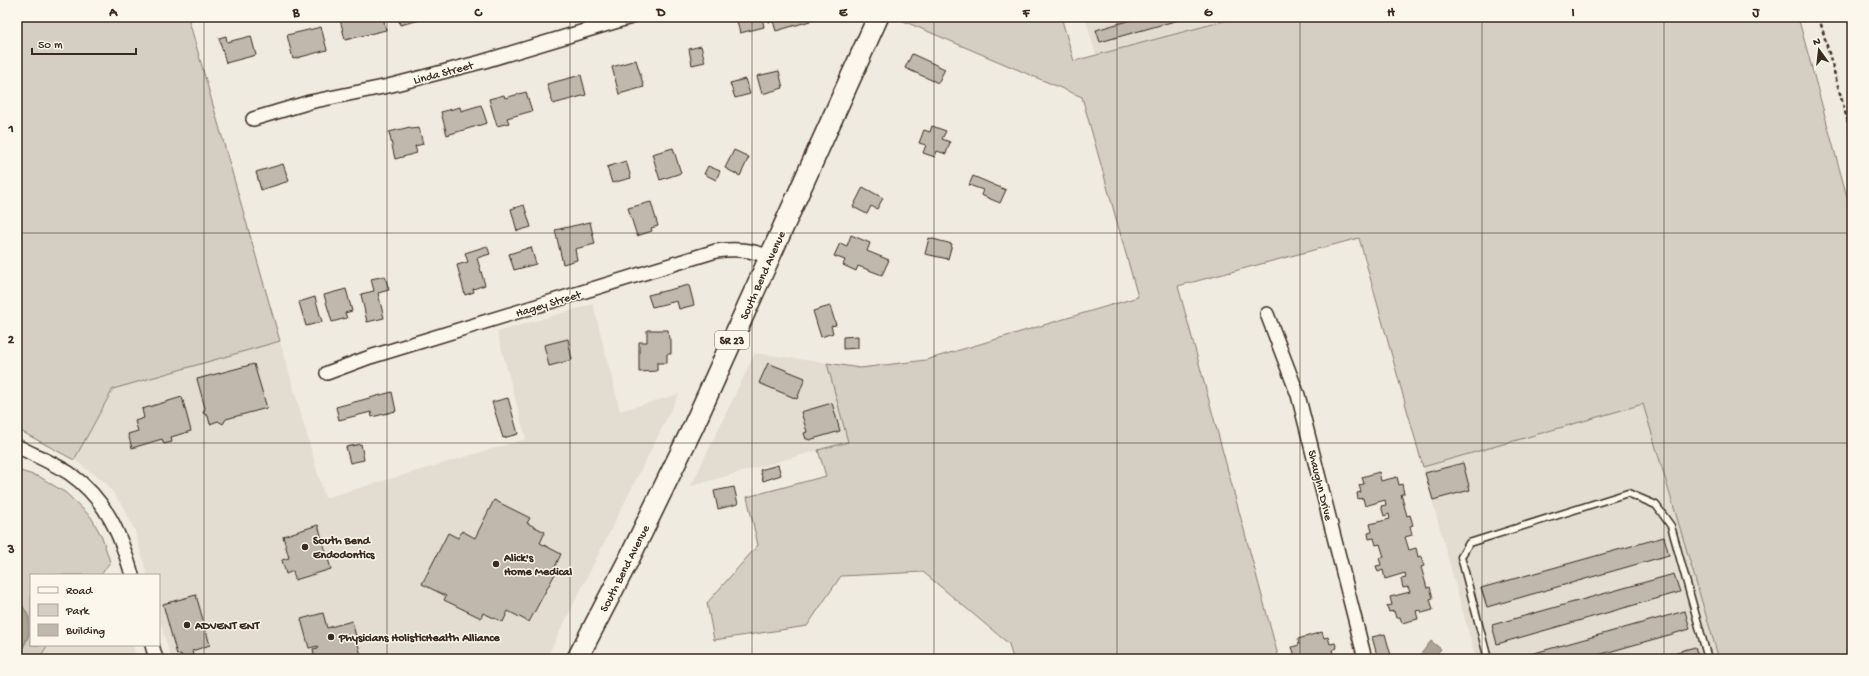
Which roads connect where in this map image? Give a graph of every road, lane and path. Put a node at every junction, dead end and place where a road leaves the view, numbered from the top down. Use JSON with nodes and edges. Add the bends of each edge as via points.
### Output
{"nodes":[{"id":1,"x":631,"y":17,"type":"edge"},
{"id":2,"x":878,"y":17,"type":"edge"},
{"id":3,"x":1819,"y":17,"type":"edge"},
{"id":4,"x":253,"y":119,"type":"dead end"},
{"id":5,"x":1852,"y":137,"type":"edge"},
{"id":6,"x":770,"y":257,"type":"junction"},
{"id":7,"x":1267,"y":314,"type":"dead end"},
{"id":8,"x":327,"y":373,"type":"dead end"},
{"id":9,"x":17,"y":446,"type":"edge"},
{"id":10,"x":132,"y":574,"type":"edge"},
{"id":11,"x":152,"y":646,"type":"edge"},
{"id":12,"x":156,"y":659,"type":"edge"},
{"id":13,"x":577,"y":659,"type":"edge"},
{"id":14,"x":1365,"y":659,"type":"edge"},
{"id":15,"x":1488,"y":659,"type":"edge"},
{"id":16,"x":1708,"y":659,"type":"edge"}],
"edges":[{"from":1,"to":4,"type":"street","name":"Linda Street","via":[[473,64],[388,86],[310,102]]},
{"from":2,"to":6,"type":"main road","name":"South Bend Avenue","number":"SR 23"},
{"from":3,"to":5,"type":"path"},
{"from":6,"to":8,"type":"street","name":"Hagey Street","via":[[737,248],[716,251],[370,357]]},
{"from":6,"to":13,"type":"main road","name":"South Bend Avenue","number":"SR 23","via":[[694,425]]},
{"from":7,"to":14,"type":"street","name":"Shaughn Drive","via":[[1298,396]]},
{"from":9,"to":10,"type":"street","via":[[68,473],[101,503],[120,536]]},
{"from":11,"to":12,"type":"street"},
{"from":15,"to":16,"type":"lane","via":[[1461,557],[1469,543],[1628,493],[1656,506],[1671,526]]}]}
